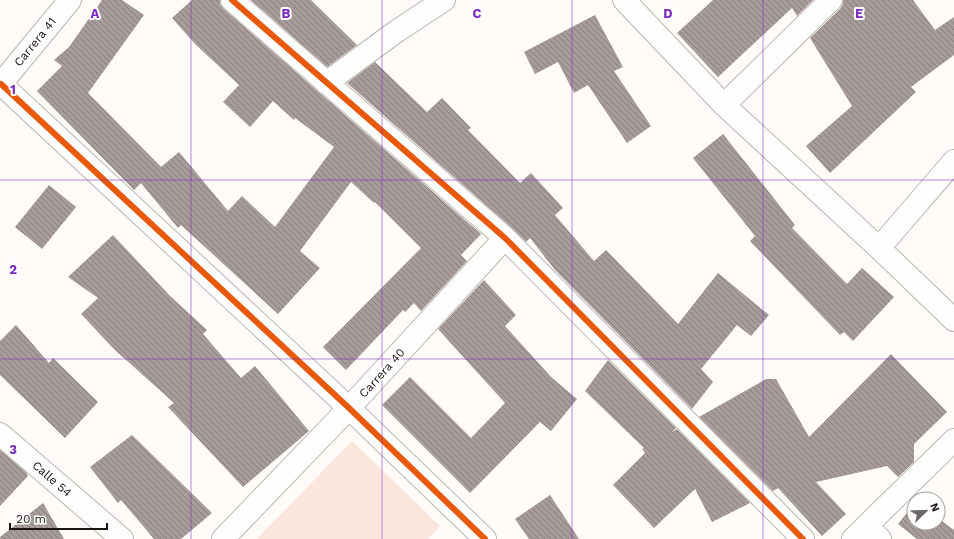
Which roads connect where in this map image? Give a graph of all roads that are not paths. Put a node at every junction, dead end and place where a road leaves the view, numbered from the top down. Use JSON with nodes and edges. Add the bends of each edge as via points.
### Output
{"nodes":[{"id":1,"x":70,"y":0,"type":"edge"},
{"id":2,"x":232,"y":0,"type":"edge"},
{"id":3,"x":444,"y":0,"type":"edge"},
{"id":4,"x":624,"y":0,"type":"edge"},
{"id":5,"x":831,"y":0,"type":"edge"},
{"id":6,"x":326,"y":83,"type":"junction"},
{"id":7,"x":0,"y":84,"type":"edge"},
{"id":8,"x":724,"y":105,"type":"junction"},
{"id":9,"x":954,"y":161,"type":"edge"},
{"id":10,"x":505,"y":238,"type":"junction"},
{"id":11,"x":879,"y":248,"type":"junction"},
{"id":12,"x":954,"y":320,"type":"edge"},
{"id":13,"x":349,"y":408,"type":"junction"},
{"id":14,"x":0,"y":434,"type":"edge"},
{"id":15,"x":954,"y":440,"type":"edge"},
{"id":16,"x":867,"y":535,"type":"edge"},
{"id":17,"x":122,"y":539,"type":"edge"},
{"id":18,"x":223,"y":539,"type":"edge"},
{"id":19,"x":485,"y":539,"type":"edge"},
{"id":20,"x":803,"y":539,"type":"edge"}],
"edges":[{"from":1,"to":7,"type":"street","name":"Carrera 41"},
{"from":2,"to":6,"type":"street"},
{"from":3,"to":6,"type":"street"},
{"from":4,"to":8,"type":"street"},
{"from":5,"to":8,"type":"street"},
{"from":6,"to":10,"type":"street"},
{"from":7,"to":13,"type":"street"},
{"from":8,"to":11,"type":"street"},
{"from":9,"to":11,"type":"street"},
{"from":10,"to":13,"type":"street","name":"Carrera 40"},
{"from":10,"to":20,"type":"street"},
{"from":11,"to":12,"type":"street"},
{"from":13,"to":18,"type":"street","name":"Carrera 40"},
{"from":13,"to":19,"type":"street"},
{"from":14,"to":17,"type":"street","name":"Calle 54"},
{"from":15,"to":16,"type":"street"}]}
